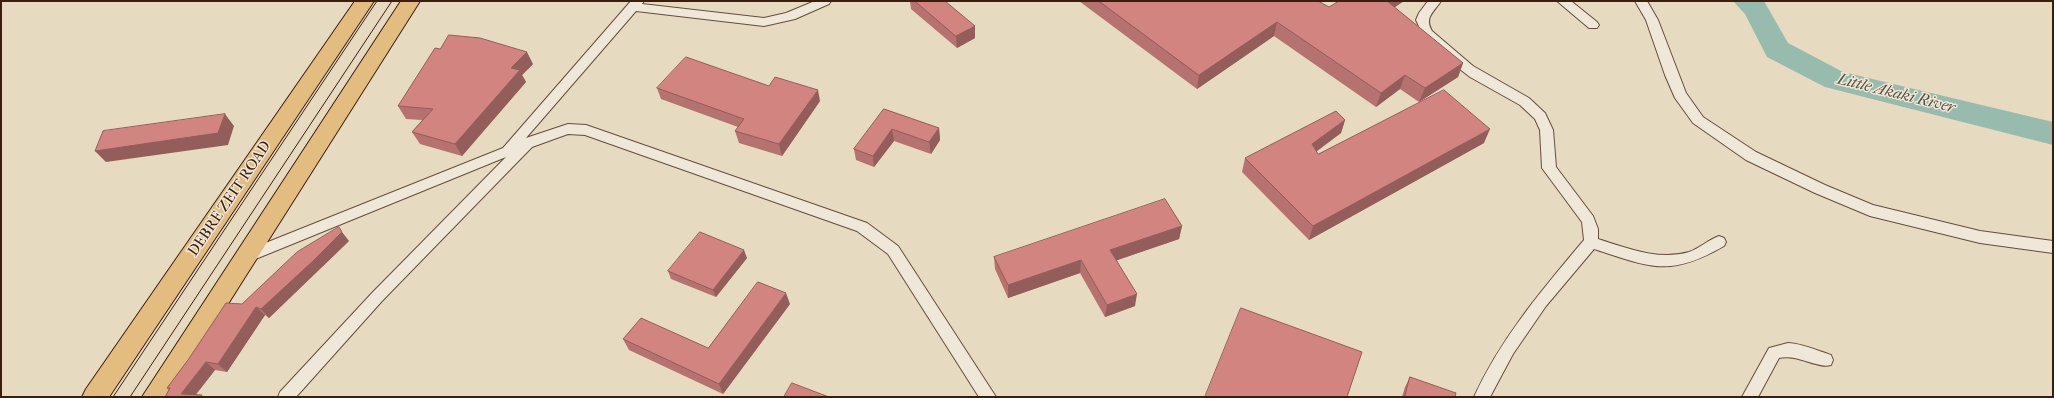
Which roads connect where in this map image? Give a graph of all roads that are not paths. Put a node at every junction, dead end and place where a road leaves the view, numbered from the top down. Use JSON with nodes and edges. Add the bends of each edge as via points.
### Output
{"nodes":[{"id":1,"x":365,"y":1,"type":"edge"},
{"id":2,"x":411,"y":1,"type":"edge"},
{"id":3,"x":825,"y":1,"type":"edge"},
{"id":4,"x":1435,"y":1,"type":"edge"},
{"id":5,"x":1563,"y":1,"type":"edge"},
{"id":6,"x":1641,"y":1,"type":"edge"},
{"id":7,"x":636,"y":4,"type":"edge"},
{"id":8,"x":1593,"y":25,"type":"dead end"},
{"id":9,"x":529,"y":143,"type":"junction"},
{"id":10,"x":507,"y":152,"type":"junction"},
{"id":11,"x":1592,"y":242,"type":"junction"},
{"id":12,"x":1719,"y":242,"type":"dead end"},
{"id":13,"x":2053,"y":247,"type":"edge"},
{"id":14,"x":248,"y":256,"type":"junction"},
{"id":15,"x":1825,"y":360,"type":"dead end"},
{"id":16,"x":95,"y":397,"type":"edge"},
{"id":17,"x":156,"y":397,"type":"edge"},
{"id":18,"x":286,"y":397,"type":"edge"},
{"id":19,"x":988,"y":397,"type":"edge"},
{"id":20,"x":1482,"y":397,"type":"edge"},
{"id":21,"x":1750,"y":397,"type":"edge"}],
"edges":[{"from":1,"to":16,"type":"main road","name":"DEBRE ZEIT ROAD"},
{"from":2,"to":14,"type":"main road"},
{"from":3,"to":7,"type":"street","via":[[794,16],[770,22]]},
{"from":4,"to":11,"type":"street","via":[[1422,20],[1422,26],[1428,34],[1475,74],[1518,98],[1540,116],[1545,125],[1546,159],[1549,168],[1588,220]]},
{"from":5,"to":8,"type":"street"},
{"from":6,"to":13,"type":"street","via":[[1652,20],[1680,95],[1698,120],[1750,156],[1870,210],[1980,237]]},
{"from":7,"to":10,"type":"street"},
{"from":9,"to":10,"type":"street"},
{"from":9,"to":18,"type":"street","via":[[377,297]]},
{"from":9,"to":19,"type":"street","via":[[568,129],[586,130],[862,227],[893,250]]},
{"from":10,"to":14,"type":"street"},
{"from":11,"to":12,"type":"street","via":[[1654,262],[1692,257]]},
{"from":11,"to":20,"type":"street","via":[[1541,302],[1508,349]]},
{"from":14,"to":17,"type":"main road"},
{"from":15,"to":21,"type":"street","via":[[1805,352],[1786,349],[1774,353]]}]}
